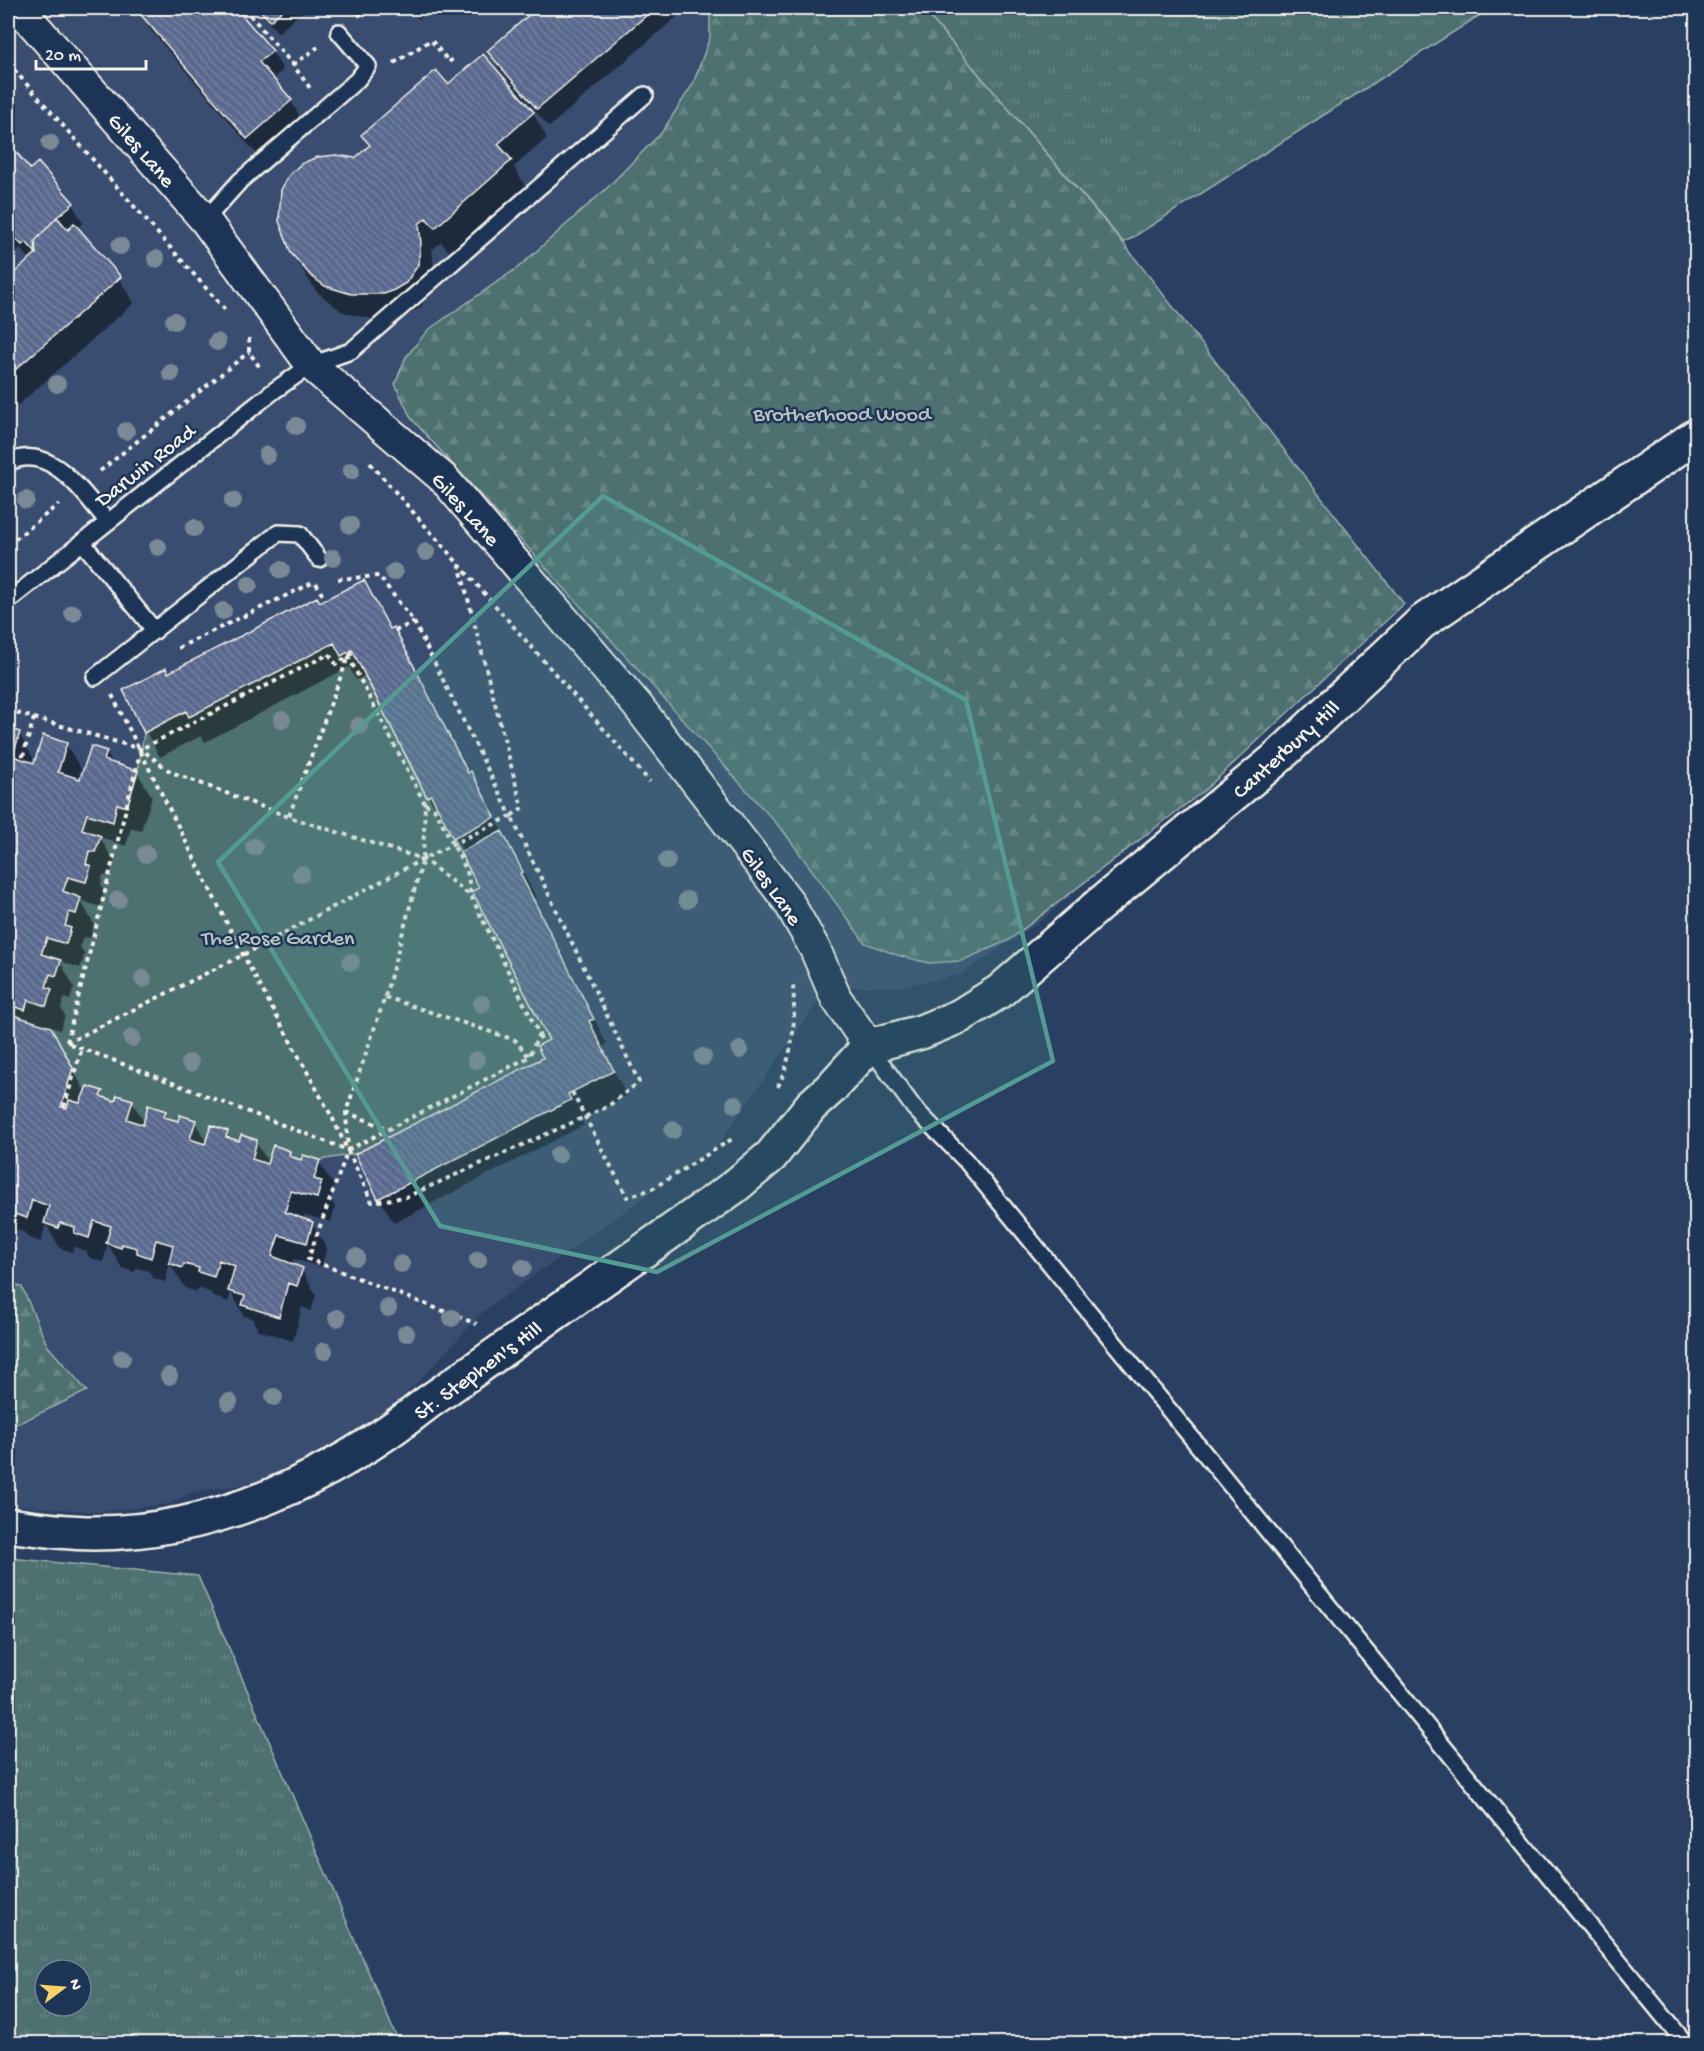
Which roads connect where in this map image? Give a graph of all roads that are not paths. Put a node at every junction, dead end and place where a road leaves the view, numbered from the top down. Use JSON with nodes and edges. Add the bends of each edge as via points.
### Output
{"nodes":[{"id":1,"x":19,"y":8,"type":"edge"},
{"id":2,"x":339,"y":32,"type":"dead end"},
{"id":3,"x":645,"y":95,"type":"dead end"},
{"id":4,"x":205,"y":220,"type":"junction"},
{"id":5,"x":311,"y":365,"type":"junction"},
{"id":6,"x":1696,"y":436,"type":"edge"},
{"id":7,"x":8,"y":463,"type":"edge"},
{"id":8,"x":108,"y":522,"type":"junction"},
{"id":9,"x":82,"y":542,"type":"junction"},
{"id":10,"x":319,"y":559,"type":"dead end"},
{"id":11,"x":8,"y":601,"type":"edge"},
{"id":12,"x":155,"y":631,"type":"junction"},
{"id":13,"x":95,"y":677,"type":"dead end"},
{"id":14,"x":869,"y":1046,"type":"junction"},
{"id":15,"x":8,"y":1525,"type":"edge"},
{"id":16,"x":1686,"y":2043,"type":"edge"}],
"edges":[{"from":1,"to":4,"type":"street","name":"Giles Lane"},
{"from":2,"to":4,"type":"lane","via":[[368,66],[357,80],[240,181]]},
{"from":3,"to":5,"type":"lane","name":"Darwin Road","via":[[351,351]]},
{"from":4,"to":5,"type":"street","name":"Giles Lane"},
{"from":5,"to":8,"type":"lane","name":"Darwin Road"},
{"from":5,"to":14,"type":"street","name":"Giles Lane","via":[[444,479],[637,705],[788,901],[836,998]]},
{"from":6,"to":14,"type":"street","name":"Canterbury Hill","via":[[1422,622],[1275,760],[1000,991],[960,1016]]},
{"from":7,"to":8,"type":"lane","via":[[29,458],[58,468]]},
{"from":8,"to":9,"type":"lane","name":"Darwin Road"},
{"from":9,"to":11,"type":"lane","name":"Darwin Road"},
{"from":9,"to":12,"type":"lane"},
{"from":10,"to":12,"type":"lane","via":[[300,534],[278,533]]},
{"from":12,"to":13,"type":"lane"},
{"from":14,"to":15,"type":"street","name":"St. Stephen's Hill","via":[[811,1106],[771,1156],[734,1187],[399,1425],[326,1471],[242,1507],[136,1531],[93,1533]]},
{"from":14,"to":16,"type":"lane","via":[[914,1108],[966,1161]]}]}
